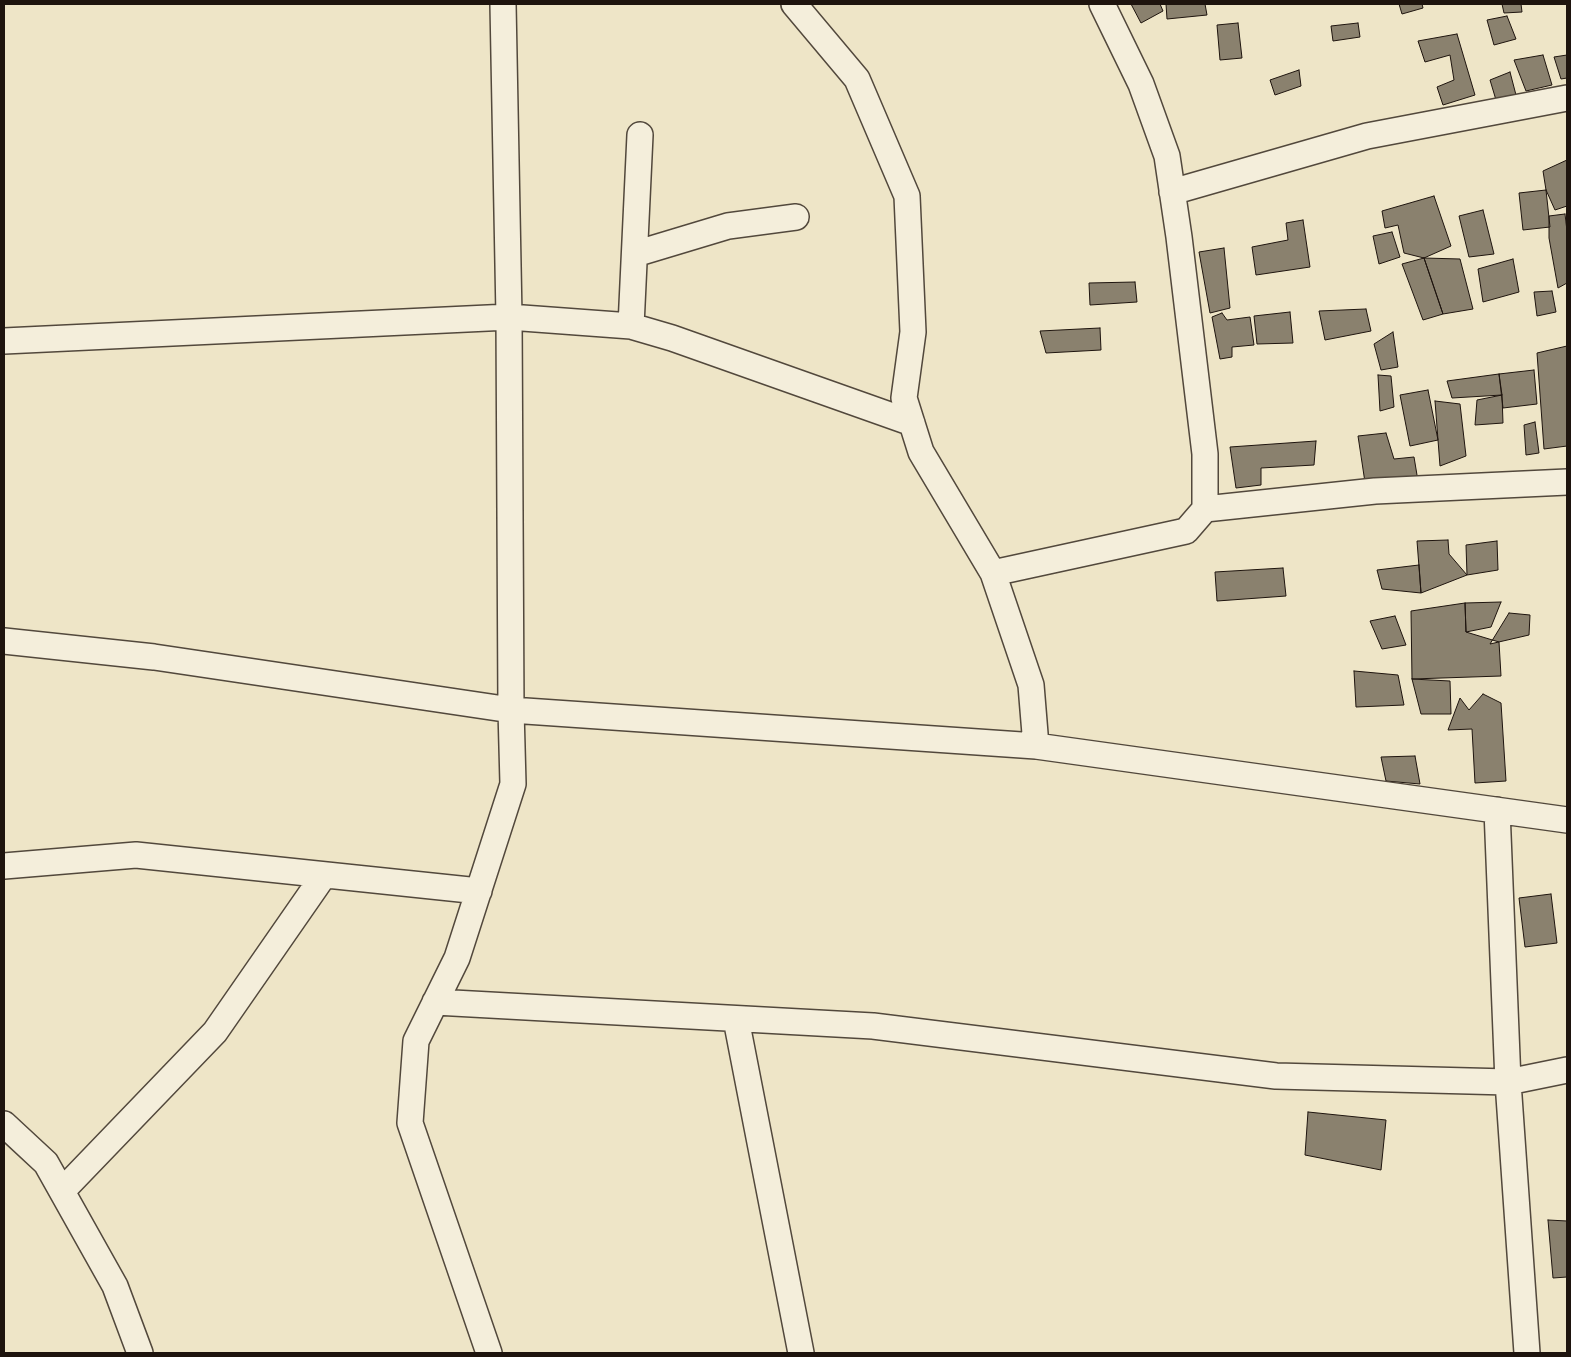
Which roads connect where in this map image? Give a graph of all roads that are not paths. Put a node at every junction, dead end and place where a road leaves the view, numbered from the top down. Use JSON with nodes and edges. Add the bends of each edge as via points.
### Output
{"nodes":[{"id":1,"x":503,"y":4,"type":"edge"},
{"id":2,"x":794,"y":4,"type":"edge"},
{"id":3,"x":1102,"y":4,"type":"edge"},
{"id":4,"x":1567,"y":98,"type":"edge"},
{"id":5,"x":640,"y":135,"type":"dead end"},
{"id":6,"x":1172,"y":192,"type":"junction"},
{"id":7,"x":796,"y":217,"type":"dead end"},
{"id":8,"x":635,"y":254,"type":"junction"},
{"id":9,"x":510,"y":318,"type":"junction"},
{"id":10,"x":631,"y":326,"type":"junction"},
{"id":11,"x":4,"y":341,"type":"edge"},
{"id":12,"x":912,"y":423,"type":"junction"},
{"id":13,"x":1567,"y":482,"type":"edge"},
{"id":14,"x":1204,"y":509,"type":"junction"},
{"id":15,"x":993,"y":573,"type":"junction"},
{"id":16,"x":4,"y":641,"type":"edge"},
{"id":17,"x":511,"y":710,"type":"junction"},
{"id":18,"x":1036,"y":746,"type":"junction"},
{"id":19,"x":1497,"y":810,"type":"junction"},
{"id":20,"x":1567,"y":820,"type":"edge"},
{"id":21,"x":4,"y":866,"type":"edge"},
{"id":22,"x":324,"y":875,"type":"junction"},
{"id":23,"x":479,"y":891,"type":"junction"},
{"id":24,"x":435,"y":1002,"type":"junction"},
{"id":25,"x":736,"y":1019,"type":"junction"},
{"id":26,"x":1567,"y":1070,"type":"edge"},
{"id":27,"x":1508,"y":1082,"type":"junction"},
{"id":28,"x":4,"y":1124,"type":"edge"},
{"id":29,"x":62,"y":1192,"type":"junction"},
{"id":30,"x":140,"y":1353,"type":"edge"},
{"id":31,"x":489,"y":1353,"type":"edge"},
{"id":32,"x":802,"y":1353,"type":"edge"},
{"id":33,"x":1527,"y":1353,"type":"edge"}],
"edges":[{"from":1,"to":9,"type":"street"},
{"from":2,"to":12,"type":"street","via":[[857,79],[906,196],[913,332],[904,398]]},
{"from":3,"to":6,"type":"street","via":[[1141,84],[1167,156]]},
{"from":4,"to":6,"type":"street","via":[[1367,136]]},
{"from":5,"to":8,"type":"street"},
{"from":6,"to":14,"type":"street","via":[[1205,454]]},
{"from":7,"to":8,"type":"street","via":[[728,226]]},
{"from":8,"to":10,"type":"street"},
{"from":9,"to":10,"type":"street"},
{"from":9,"to":11,"type":"street"},
{"from":9,"to":17,"type":"street"},
{"from":10,"to":12,"type":"street"},
{"from":12,"to":15,"type":"street","via":[[921,452]]},
{"from":13,"to":14,"type":"street","via":[[1375,492]]},
{"from":14,"to":15,"type":"street","via":[[1186,531]]},
{"from":15,"to":18,"type":"street","via":[[1031,685]]},
{"from":16,"to":17,"type":"street","via":[[154,658]]},
{"from":17,"to":18,"type":"street"},
{"from":17,"to":23,"type":"street","via":[[513,784]]},
{"from":18,"to":19,"type":"street"},
{"from":19,"to":20,"type":"street"},
{"from":19,"to":27,"type":"street"},
{"from":21,"to":22,"type":"street","via":[[136,856]]},
{"from":22,"to":23,"type":"street"},
{"from":22,"to":29,"type":"street","via":[[215,1032]]},
{"from":23,"to":24,"type":"street","via":[[457,958]]},
{"from":24,"to":25,"type":"street"},
{"from":24,"to":31,"type":"street","via":[[416,1041],[410,1123]]},
{"from":25,"to":27,"type":"street","via":[[874,1026],[1276,1076]]},
{"from":25,"to":32,"type":"street"},
{"from":26,"to":27,"type":"street"},
{"from":27,"to":33,"type":"street"},
{"from":28,"to":29,"type":"street","via":[[46,1163]]},
{"from":29,"to":30,"type":"street","via":[[115,1286]]}]}
